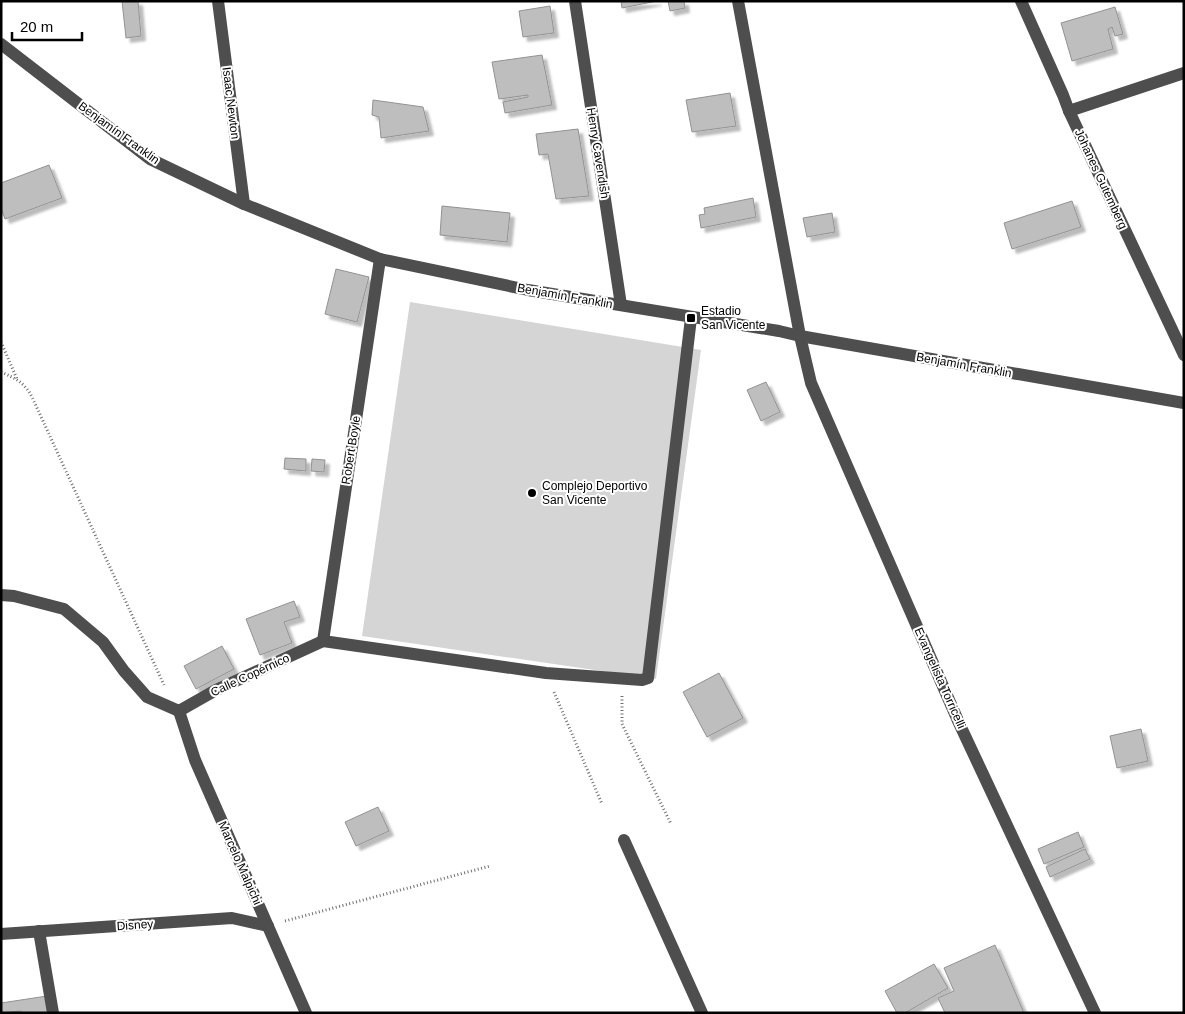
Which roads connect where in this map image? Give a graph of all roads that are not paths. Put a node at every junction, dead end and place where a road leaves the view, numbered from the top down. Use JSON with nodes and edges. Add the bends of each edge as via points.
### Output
{"nodes":[{"id":1,"x":218,"y":1,"type":"edge"},
{"id":2,"x":575,"y":1,"type":"edge"},
{"id":3,"x":738,"y":1,"type":"edge"},
{"id":4,"x":1022,"y":1,"type":"edge"},
{"id":5,"x":1,"y":44,"type":"edge"},
{"id":6,"x":1184,"y":73,"type":"edge"},
{"id":7,"x":1069,"y":111,"type":"junction"},
{"id":8,"x":244,"y":204,"type":"junction"},
{"id":9,"x":380,"y":258,"type":"junction"},
{"id":10,"x":622,"y":305,"type":"junction"},
{"id":11,"x":691,"y":318,"type":"junction"},
{"id":12,"x":800,"y":336,"type":"junction"},
{"id":13,"x":1184,"y":355,"type":"edge"},
{"id":14,"x":1184,"y":403,"type":"edge"},
{"id":15,"x":1,"y":595,"type":"edge"},
{"id":16,"x":323,"y":641,"type":"junction"},
{"id":17,"x":179,"y":711,"type":"junction"},
{"id":18,"x":624,"y":840,"type":"dead end"},
{"id":19,"x":268,"y":926,"type":"junction"},
{"id":20,"x":39,"y":931,"type":"junction"},
{"id":21,"x":1,"y":934,"type":"edge"},
{"id":22,"x":53,"y":1013,"type":"edge"},
{"id":23,"x":306,"y":1013,"type":"edge"},
{"id":24,"x":702,"y":1013,"type":"edge"},
{"id":25,"x":1095,"y":1013,"type":"edge"}],
"edges":[{"from":1,"to":8,"type":"street","name":"Isaac Newton"},
{"from":2,"to":10,"type":"street","name":"Henry Cavendish"},
{"from":3,"to":12,"type":"street","name":"Evangelista Torricelli"},
{"from":4,"to":7,"type":"street","name":"Johanes Gutemberg"},
{"from":5,"to":8,"type":"street","name":"Benjamín Franklin","via":[[150,159]]},
{"from":6,"to":7,"type":"street"},
{"from":7,"to":13,"type":"street","name":"Johanes Gutemberg"},
{"from":8,"to":9,"type":"street","name":"Benjamín Franklin"},
{"from":9,"to":10,"type":"street","name":"Benjamín Franklin","via":[[528,290]]},
{"from":9,"to":16,"type":"street","name":"Robert Boyle"},
{"from":10,"to":11,"type":"street","name":"Benjamín Franklin"},
{"from":11,"to":12,"type":"street","name":"Benjamín Franklin"},
{"from":11,"to":16,"type":"street","via":[[650,676],[645,680],[546,673]]},
{"from":12,"to":14,"type":"street","name":"Benjamín Franklin"},
{"from":12,"to":25,"type":"street","name":"Evangelista Torricelli","via":[[810,383],[959,723]]},
{"from":15,"to":17,"type":"street","via":[[64,609],[103,642],[147,697]]},
{"from":16,"to":17,"type":"street","name":"Calle Copérnico","via":[[216,690]]},
{"from":17,"to":19,"type":"street","name":"Marcelo Malpichi","via":[[194,760]]},
{"from":18,"to":24,"type":"street"},
{"from":19,"to":20,"type":"street","name":"Disney","via":[[232,918]]},
{"from":19,"to":23,"type":"street","name":"Marcelo Malpichi"},
{"from":20,"to":21,"type":"street","name":"Disney"},
{"from":20,"to":22,"type":"street"}]}
